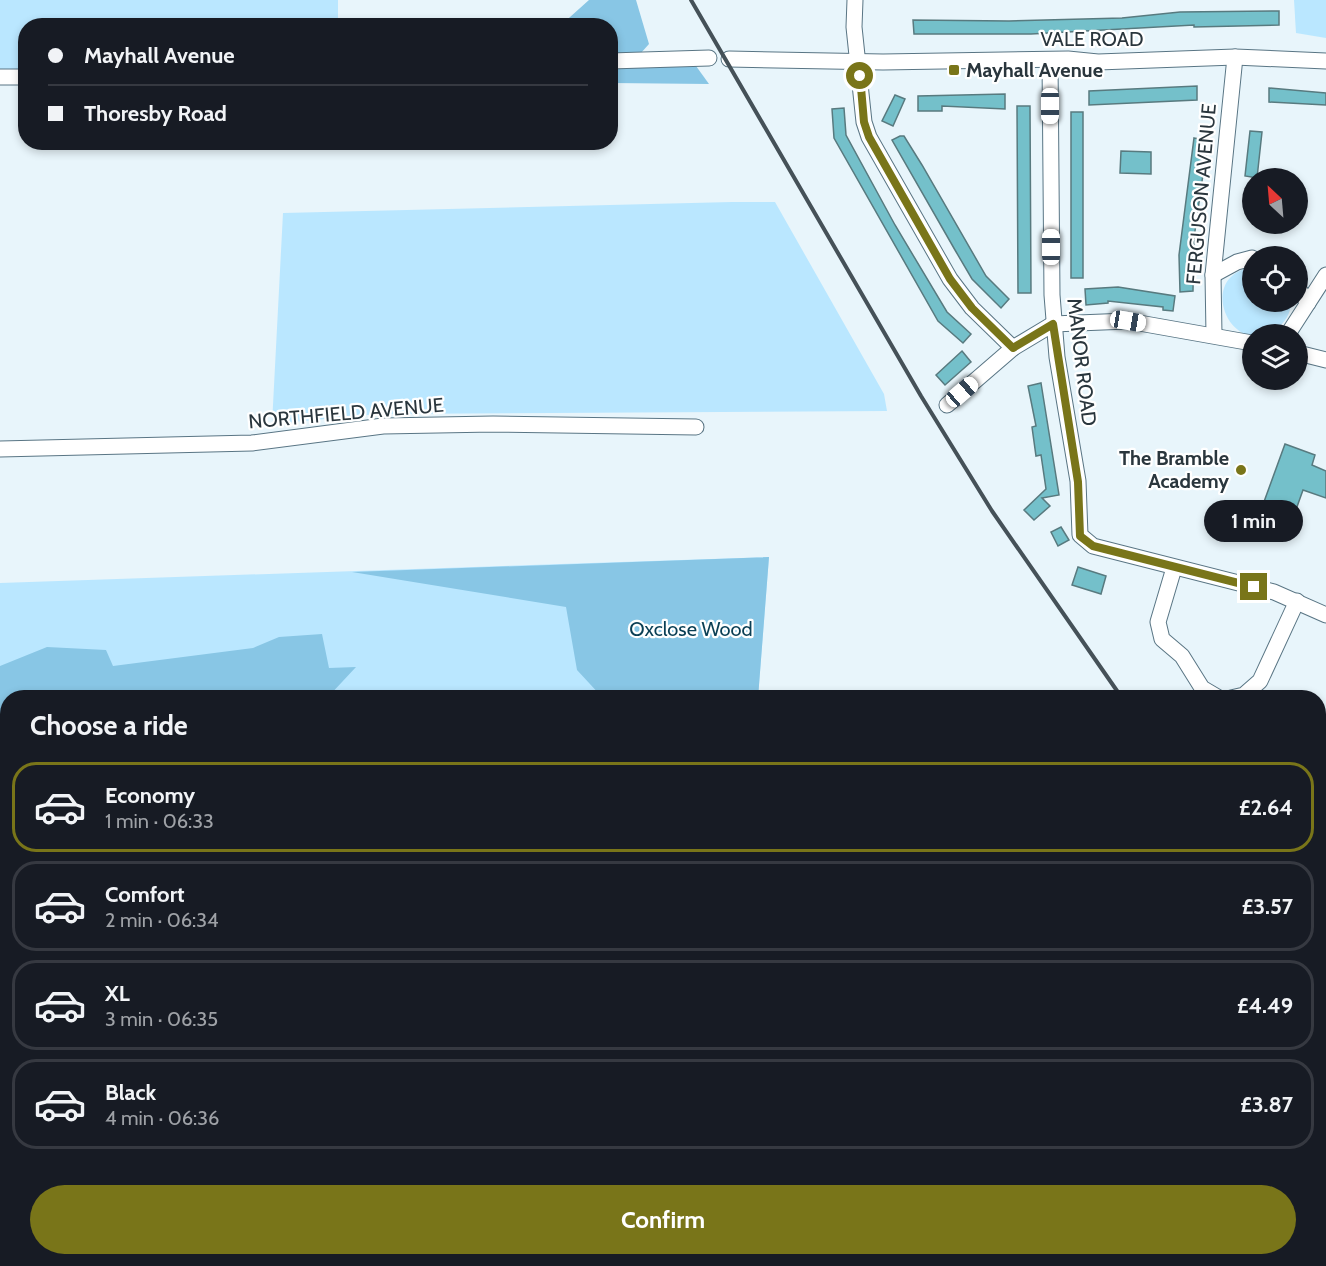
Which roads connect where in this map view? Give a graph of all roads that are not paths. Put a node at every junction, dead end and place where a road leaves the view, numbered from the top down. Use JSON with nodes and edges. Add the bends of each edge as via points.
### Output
{"nodes":[{"id":1,"x":855,"y":0,"type":"edge"},
{"id":2,"x":1235,"y":57,"type":"junction"},
{"id":3,"x":709,"y":58,"type":"dead end"},
{"id":4,"x":729,"y":58,"type":"dead end"},
{"id":5,"x":858,"y":60,"type":"junction"},
{"id":6,"x":1050,"y":60,"type":"junction"},
{"id":7,"x":618,"y":61,"type":"edge"},
{"id":8,"x":1326,"y":61,"type":"edge"},
{"id":9,"x":0,"y":77,"type":"edge"},
{"id":10,"x":18,"y":77,"type":"edge"},
{"id":11,"x":1242,"y":261,"type":"edge"},
{"id":12,"x":1213,"y":274,"type":"junction"},
{"id":13,"x":1326,"y":275,"type":"edge"},
{"id":14,"x":1308,"y":303,"type":"edge"},
{"id":15,"x":1053,"y":324,"type":"junction"},
{"id":16,"x":1214,"y":335,"type":"junction"},
{"id":17,"x":1242,"y":341,"type":"edge"},
{"id":18,"x":1013,"y":348,"type":"junction"},
{"id":19,"x":1308,"y":356,"type":"edge"},
{"id":20,"x":1326,"y":360,"type":"edge"},
{"id":21,"x":947,"y":405,"type":"dead end"},
{"id":22,"x":696,"y":427,"type":"dead end"},
{"id":23,"x":0,"y":449,"type":"edge"},
{"id":24,"x":1174,"y":568,"type":"junction"},
{"id":25,"x":1297,"y":601,"type":"junction"},
{"id":26,"x":1326,"y":615,"type":"edge"},
{"id":27,"x":1205,"y":690,"type":"edge"},
{"id":28,"x":1250,"y":690,"type":"edge"}],
"edges":[{"from":1,"to":5,"type":"street"},
{"from":2,"to":6,"type":"street","name":"VALE ROAD","via":[[1098,63]]},
{"from":2,"to":8,"type":"street","name":"VALE ROAD"},
{"from":2,"to":12,"type":"street","name":"FERGUSON AVENUE"},
{"from":3,"to":7,"type":"street"},
{"from":4,"to":5,"type":"street","name":"VALE ROAD"},
{"from":5,"to":6,"type":"street","name":"VALE ROAD"},
{"from":5,"to":18,"type":"street","via":[[869,137],[950,279],[972,308]]},
{"from":6,"to":15,"type":"street","name":"MANOR ROAD"},
{"from":9,"to":10,"type":"street"},
{"from":11,"to":12,"type":"street"},
{"from":12,"to":16,"type":"street","name":"FERGUSON AVENUE"},
{"from":13,"to":14,"type":"street"},
{"from":15,"to":16,"type":"street","via":[[1128,321]]},
{"from":15,"to":18,"type":"street"},
{"from":15,"to":24,"type":"street","name":"MANOR ROAD","via":[[1078,482],[1080,536],[1093,546]]},
{"from":16,"to":17,"type":"street"},
{"from":18,"to":21,"type":"street"},
{"from":19,"to":20,"type":"street"},
{"from":22,"to":23,"type":"street","name":"NORTHFIELD AVENUE","via":[[383,426],[252,442]]},
{"from":24,"to":25,"type":"street"},
{"from":24,"to":27,"type":"street","via":[[1158,622],[1162,639],[1182,656]]},
{"from":25,"to":26,"type":"street"},
{"from":25,"to":28,"type":"street","via":[[1260,681]]}]}
